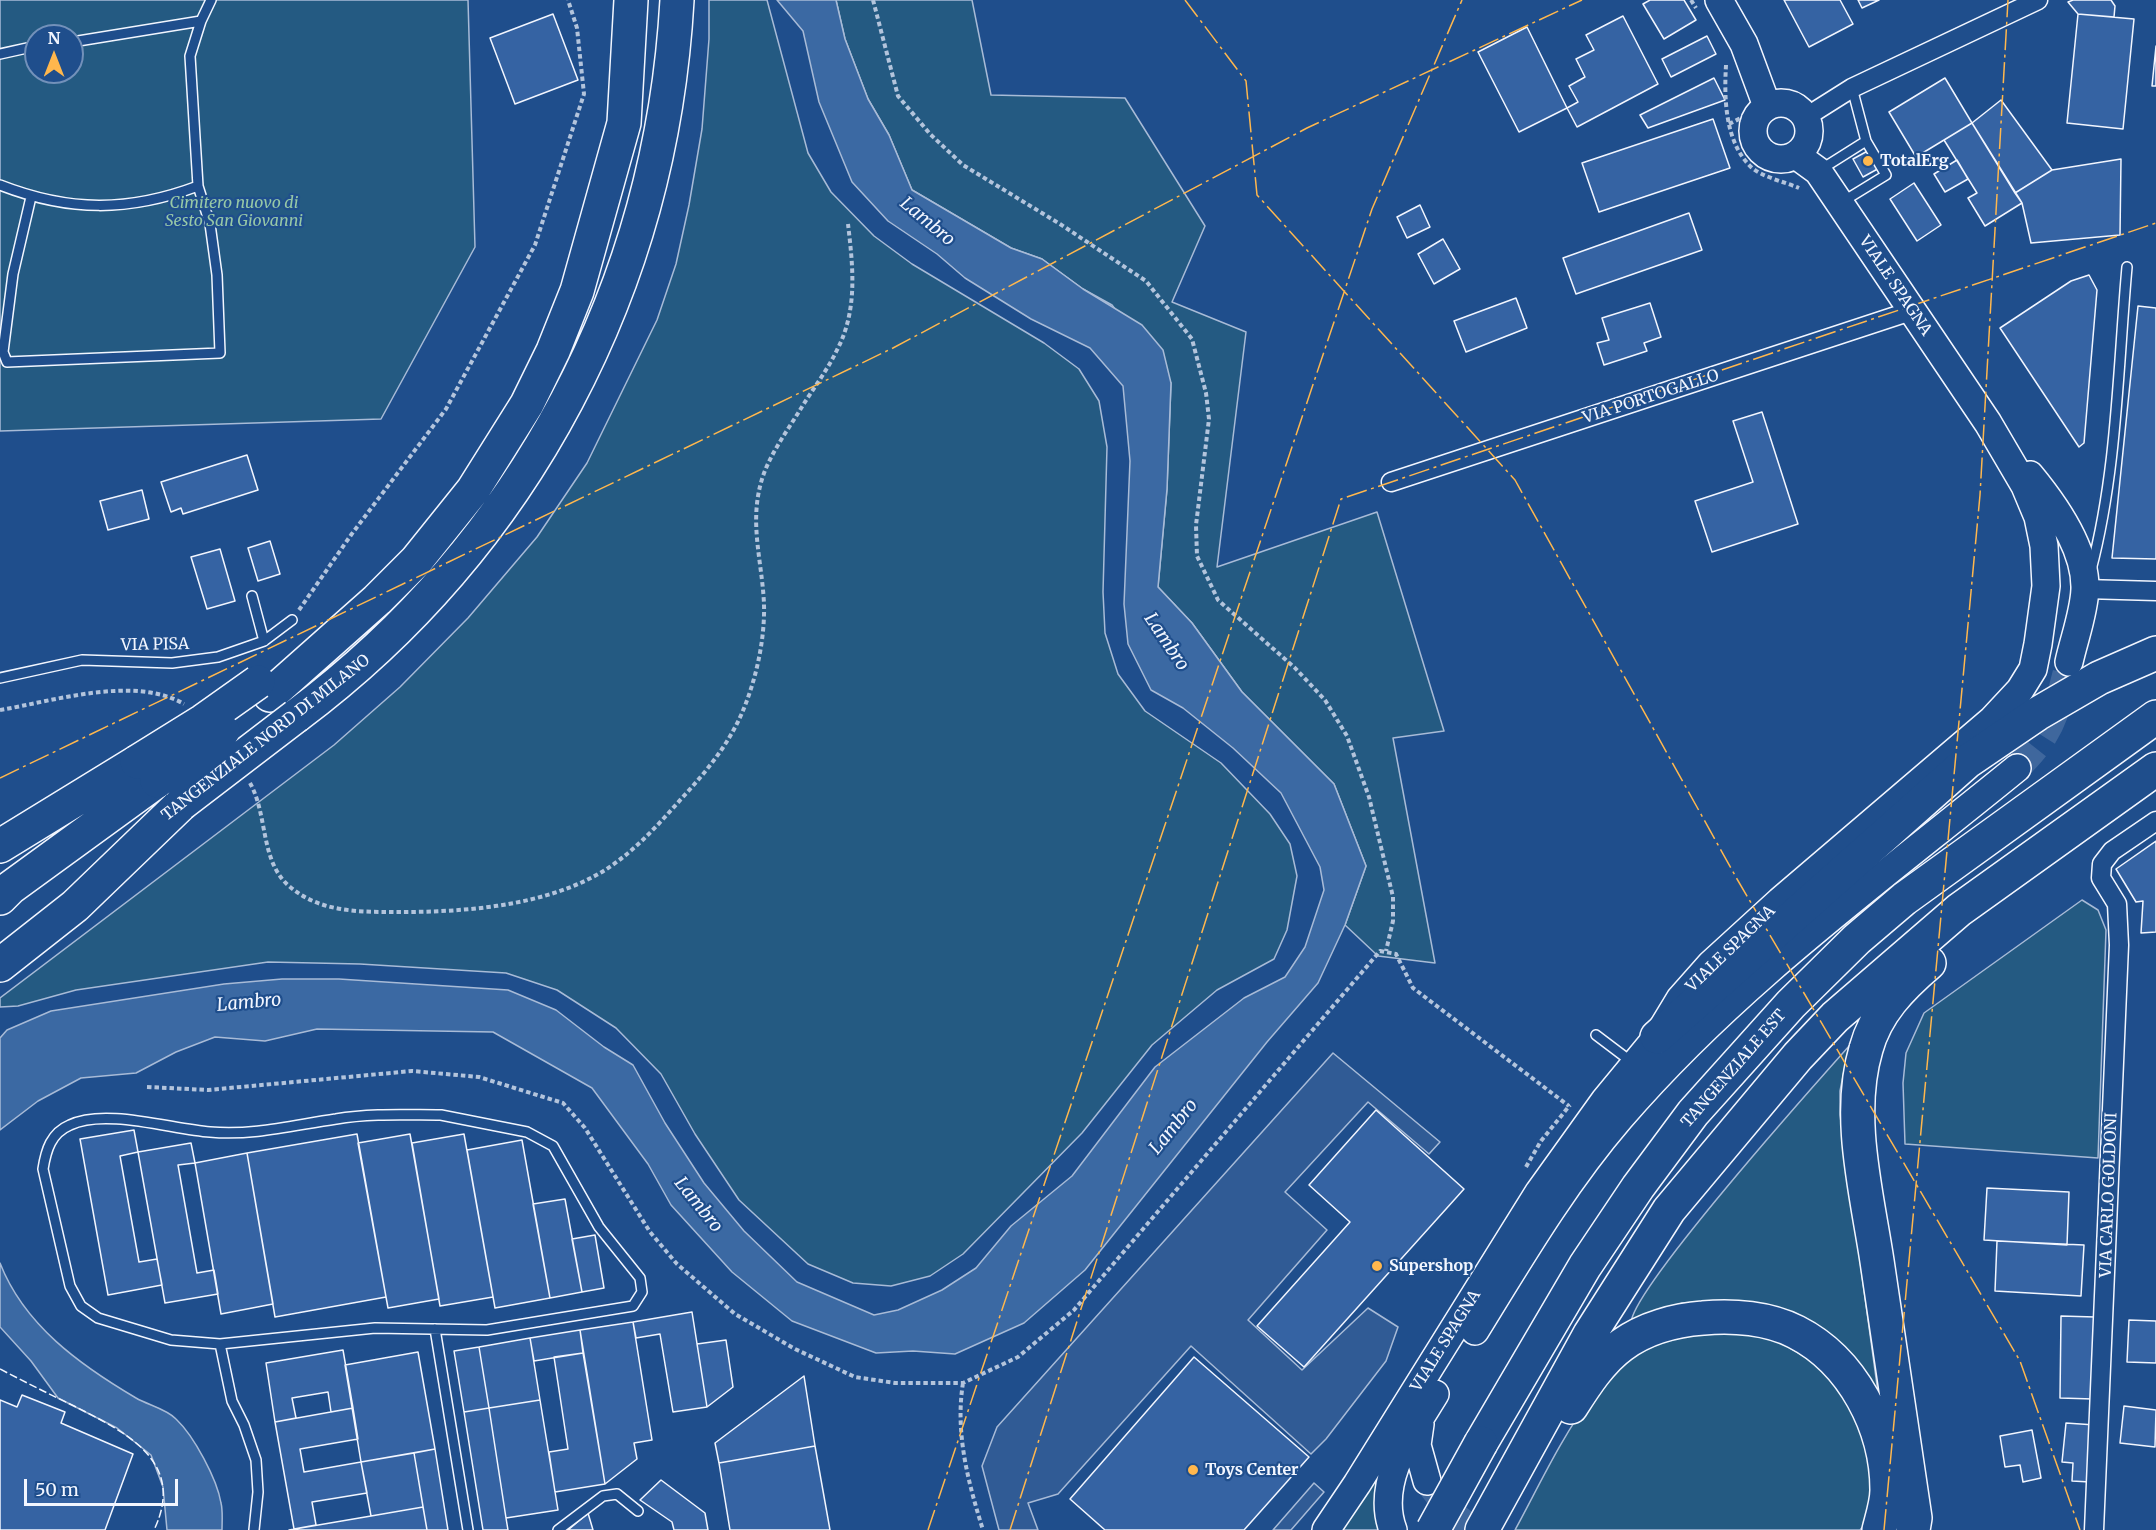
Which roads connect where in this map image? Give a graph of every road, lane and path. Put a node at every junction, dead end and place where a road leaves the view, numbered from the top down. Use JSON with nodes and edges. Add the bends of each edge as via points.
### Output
{"nodes":[{"id":1,"x":211,"y":0,"type":"edge"},
{"id":2,"x":568,"y":0,"type":"edge"},
{"id":3,"x":631,"y":0,"type":"edge"},
{"id":4,"x":677,"y":0,"type":"edge"},
{"id":5,"x":873,"y":0,"type":"edge"},
{"id":6,"x":1691,"y":0,"type":"edge"},
{"id":7,"x":2038,"y":0,"type":"edge"},
{"id":8,"x":1710,"y":9,"type":"edge"},
{"id":9,"x":201,"y":21,"type":"junction"},
{"id":10,"x":84,"y":40,"type":"edge"},
{"id":11,"x":24,"y":49,"type":"edge"},
{"id":12,"x":0,"y":54,"type":"edge"},
{"id":13,"x":1721,"y":54,"type":"dead end"},
{"id":14,"x":1852,"y":88,"type":"junction"},
{"id":15,"x":1767,"y":106,"type":"junction"},
{"id":16,"x":1806,"y":117,"type":"junction"},
{"id":17,"x":1866,"y":141,"type":"junction"},
{"id":18,"x":1796,"y":155,"type":"junction"},
{"id":19,"x":1810,"y":180,"type":"junction"},
{"id":20,"x":0,"y":185,"type":"edge"},
{"id":21,"x":198,"y":186,"type":"junction"},
{"id":22,"x":32,"y":197,"type":"junction"},
{"id":23,"x":1840,"y":203,"type":"junction"},
{"id":24,"x":848,"y":224,"type":"dead end"},
{"id":25,"x":2127,"y":267,"type":"dead end"},
{"id":26,"x":1911,"y":311,"type":"junction"},
{"id":27,"x":1988,"y":423,"type":"junction"},
{"id":28,"x":1391,"y":482,"type":"dead end"},
{"id":29,"x":2046,"y":586,"type":"junction"},
{"id":30,"x":2085,"y":589,"type":"junction"},
{"id":31,"x":2156,"y":591,"type":"edge"},
{"id":32,"x":252,"y":596,"type":"dead end"},
{"id":33,"x":292,"y":620,"type":"joint"},
{"id":34,"x":264,"y":641,"type":"junction"},
{"id":35,"x":2156,"y":653,"type":"edge"},
{"id":36,"x":2069,"y":662,"type":"tunnel mouth"},
{"id":37,"x":0,"y":678,"type":"edge"},
{"id":38,"x":190,"y":707,"type":"dead end"},
{"id":39,"x":0,"y":710,"type":"edge"},
{"id":40,"x":2156,"y":717,"type":"edge"},
{"id":41,"x":2017,"y":768,"type":"tunnel mouth"},
{"id":42,"x":2156,"y":769,"type":"edge"},
{"id":43,"x":147,"y":772,"type":"junction"},
{"id":44,"x":245,"y":777,"type":"dead end"},
{"id":45,"x":2156,"y":784,"type":"edge"},
{"id":46,"x":182,"y":804,"type":"junction"},
{"id":47,"x":2156,"y":821,"type":"edge"},
{"id":48,"x":0,"y":846,"type":"edge"},
{"id":49,"x":0,"y":898,"type":"edge"},
{"id":50,"x":0,"y":943,"type":"edge"},
{"id":51,"x":1386,"y":951,"type":"junction"},
{"id":52,"x":0,"y":966,"type":"edge"},
{"id":53,"x":1596,"y":1035,"type":"dead end"},
{"id":54,"x":1658,"y":1037,"type":"junction"},
{"id":55,"x":1635,"y":1064,"type":"junction"},
{"id":56,"x":147,"y":1088,"type":"dead end"},
{"id":57,"x":1576,"y":1098,"type":"dead end"},
{"id":58,"x":1569,"y":1106,"type":"junction"},
{"id":59,"x":1525,"y":1169,"type":"dead end"},
{"id":60,"x":435,"y":1329,"type":"junction"},
{"id":61,"x":220,"y":1344,"type":"junction"},
{"id":62,"x":963,"y":1383,"type":"junction"},
{"id":63,"x":1420,"y":1417,"type":"junction"},
{"id":64,"x":1525,"y":1466,"type":"junction"},
{"id":65,"x":1428,"y":1481,"type":"tunnel mouth"},
{"id":66,"x":638,"y":1510,"type":"dead end"},
{"id":67,"x":1916,"y":1526,"type":"edge"},
{"id":68,"x":254,"y":1530,"type":"edge"},
{"id":69,"x":468,"y":1530,"type":"edge"},
{"id":70,"x":558,"y":1530,"type":"edge"},
{"id":71,"x":983,"y":1530,"type":"edge"},
{"id":72,"x":1326,"y":1530,"type":"edge"},
{"id":73,"x":1393,"y":1530,"type":"edge"},
{"id":74,"x":1433,"y":1530,"type":"edge"},
{"id":75,"x":1482,"y":1530,"type":"edge"},
{"id":76,"x":1498,"y":1530,"type":"edge"},
{"id":77,"x":1879,"y":1530,"type":"edge"},
{"id":78,"x":2094,"y":1530,"type":"edge"}],
"edges":[{"from":1,"to":9,"type":"lane"},
{"from":2,"to":33,"type":"path","via":[[577,28],[584,94],[535,246],[446,409]]},
{"from":3,"to":43,"type":"highway","name":"TANGENZIALE NORD DI MILANO","bridge":true,"via":[[624,123],[577,291],[527,404],[473,490],[416,561],[377,600],[264,689]]},
{"from":4,"to":46,"type":"highway","name":"TANGENZIALE NORD DI MILANO","bridge":true,"via":[[669,91],[652,182],[615,295],[587,364],[517,486],[477,542],[393,635],[338,685]]},
{"from":5,"to":51,"type":"path","via":[[898,96],[930,134],[963,165],[1146,281],[1192,339],[1209,419],[1196,525],[1197,556],[1218,600],[1295,668],[1325,700],[1347,736],[1369,797],[1393,897],[1393,921]]},
{"from":6,"to":8,"type":"path"},
{"from":7,"to":14,"type":"street"},
{"from":8,"to":15,"type":"street","via":[[1744,44]]},
{"from":9,"to":10,"type":"lane"},
{"from":9,"to":21,"type":"lane","via":[[190,56]]},
{"from":11,"to":12,"type":"lane"},
{"from":13,"to":19,"type":"path","via":[[1726,63],[1729,124],[1735,147],[1753,168]]},
{"from":14,"to":16,"type":"street"},
{"from":14,"to":17,"type":"lane"},
{"from":15,"to":16,"type":"street","via":[[1784,102]]},
{"from":15,"to":18,"type":"street","via":[[1752,128],[1757,146],[1770,157]]},
{"from":16,"to":18,"type":"street","via":[[1807,142]]},
{"from":17,"to":19,"type":"lane"},
{"from":17,"to":23,"type":"lane","via":[[1886,175]]},
{"from":18,"to":19,"type":"street","name":"VIALE SPAGNA"},
{"from":19,"to":23,"type":"street","name":"VIALE SPAGNA"},
{"from":20,"to":22,"type":"lane"},
{"from":21,"to":22,"type":"lane","via":[[162,200],[125,205],[90,206]]},
{"from":21,"to":22,"type":"lane","via":[[210,224],[217,275],[220,353],[8,362],[3,352],[14,274]]},
{"from":23,"to":26,"type":"street","name":"VIALE SPAGNA"},
{"from":24,"to":44,"type":"path","via":[[853,291],[848,321],[838,349],[781,440],[764,474],[756,502],[754,532],[764,604],[761,643],[747,700],[722,750],[636,847],[583,881],[534,897],[421,912],[331,908],[310,900],[280,877],[273,864],[259,802]]},
{"from":25,"to":30,"type":"lane","via":[[2102,523]]},
{"from":26,"to":27,"type":"street","name":"VIALE SPAGNA"},
{"from":26,"to":28,"type":"street","name":"VIA PORTOGALLO"},
{"from":27,"to":29,"type":"street","name":"VIALE SPAGNA","via":[[2025,486],[2038,517]]},
{"from":27,"to":30,"type":"street","name":"VIALE SPAGNA","via":[[2056,507],[2074,543]]},
{"from":29,"to":30,"type":"street"},
{"from":29,"to":54,"type":"street","name":"VIALE SPAGNA","via":[[2033,669],[2020,690],[1992,720],[1711,964],[1680,999]]},
{"from":30,"to":31,"type":"street"},
{"from":30,"to":36,"type":"street","name":"VIALE SPAGNA"},
{"from":32,"to":34,"type":"lane"},
{"from":33,"to":34,"type":"lane","name":"VIA PISA"},
{"from":34,"to":37,"type":"lane","name":"VIA PISA","via":[[218,657],[172,663],[82,660]]},
{"from":35,"to":54,"type":"highway","via":[[2099,678],[1968,761]]},
{"from":38,"to":39,"type":"path","via":[[158,693],[109,691]]},
{"from":40,"to":74,"type":"highway","name":"TANGENZIALE EST","bridge":true,"via":[[1904,898],[1791,1004],[1693,1113],[1579,1276]]},
{"from":41,"to":63,"type":"street","name":"VIALE SPAGNA","via":[[1792,951],[1684,1048],[1620,1118],[1549,1212]]},
{"from":42,"to":64,"type":"highway","via":[[1959,910],[1842,1011],[1798,1056],[1669,1210],[1590,1334]]},
{"from":43,"to":48,"type":"highway"},
{"from":43,"to":49,"type":"highway","name":"TANGENZIALE NORD DI MILANO"},
{"from":45,"to":67,"type":"highway","via":[[2091,841],[1963,934],[1907,982],[1885,1007],[1865,1049],[1860,1139]]},
{"from":46,"to":50,"type":"highway","name":"TANGENZIALE NORD DI MILANO"},
{"from":46,"to":52,"type":"highway","via":[[75,906]]},
{"from":47,"to":78,"type":"street","name":"VIA CARLO GOLDONI","via":[[2112,851],[2102,864],[2101,878],[2117,904],[2119,945]]},
{"from":51,"to":58,"type":"path","via":[[1396,954],[1413,988]]},
{"from":51,"to":62,"type":"path","via":[[1377,953],[1368,963],[1074,1310],[1018,1357]]},
{"from":53,"to":55,"type":"lane"},
{"from":54,"to":55,"type":"street","name":"VIALE SPAGNA"},
{"from":55,"to":72,"type":"street","name":"VIALE SPAGNA","via":[[1539,1192]]},
{"from":56,"to":62,"type":"path","via":[[208,1090],[412,1071],[479,1077],[563,1103],[585,1128],[650,1232],[677,1264],[735,1314],[795,1349],[855,1377],[895,1383]]},
{"from":57,"to":58,"type":"path"},
{"from":58,"to":59,"type":"path"},
{"from":60,"to":61,"type":"lane","via":[[375,1328]]},
{"from":60,"to":61,"type":"lane","via":[[487,1330],[633,1306],[642,1292],[640,1278],[599,1227],[553,1146],[539,1137],[441,1115],[357,1116],[232,1133],[108,1119],[84,1120],[54,1136],[43,1169],[70,1286],[81,1306],[98,1318],[171,1340]]},
{"from":60,"to":69,"type":"lane"},
{"from":61,"to":68,"type":"lane","via":[[232,1401],[256,1460]]},
{"from":62,"to":71,"type":"path","via":[[959,1420],[962,1448]]},
{"from":63,"to":65,"type":"street","via":[[1417,1445]]},
{"from":63,"to":73,"type":"street","name":"VIALE SPAGNA","via":[[1390,1479],[1388,1512]]},
{"from":64,"to":75,"type":"highway"},
{"from":64,"to":76,"type":"highway"},
{"from":64,"to":77,"type":"highway","via":[[1591,1377],[1622,1345],[1654,1328],[1689,1319],[1724,1316],[1761,1321],[1795,1332],[1819,1347],[1838,1364],[1860,1394],[1885,1455],[1887,1493]]},
{"from":66,"to":70,"type":"lane","via":[[617,1494],[603,1496]]}]}
